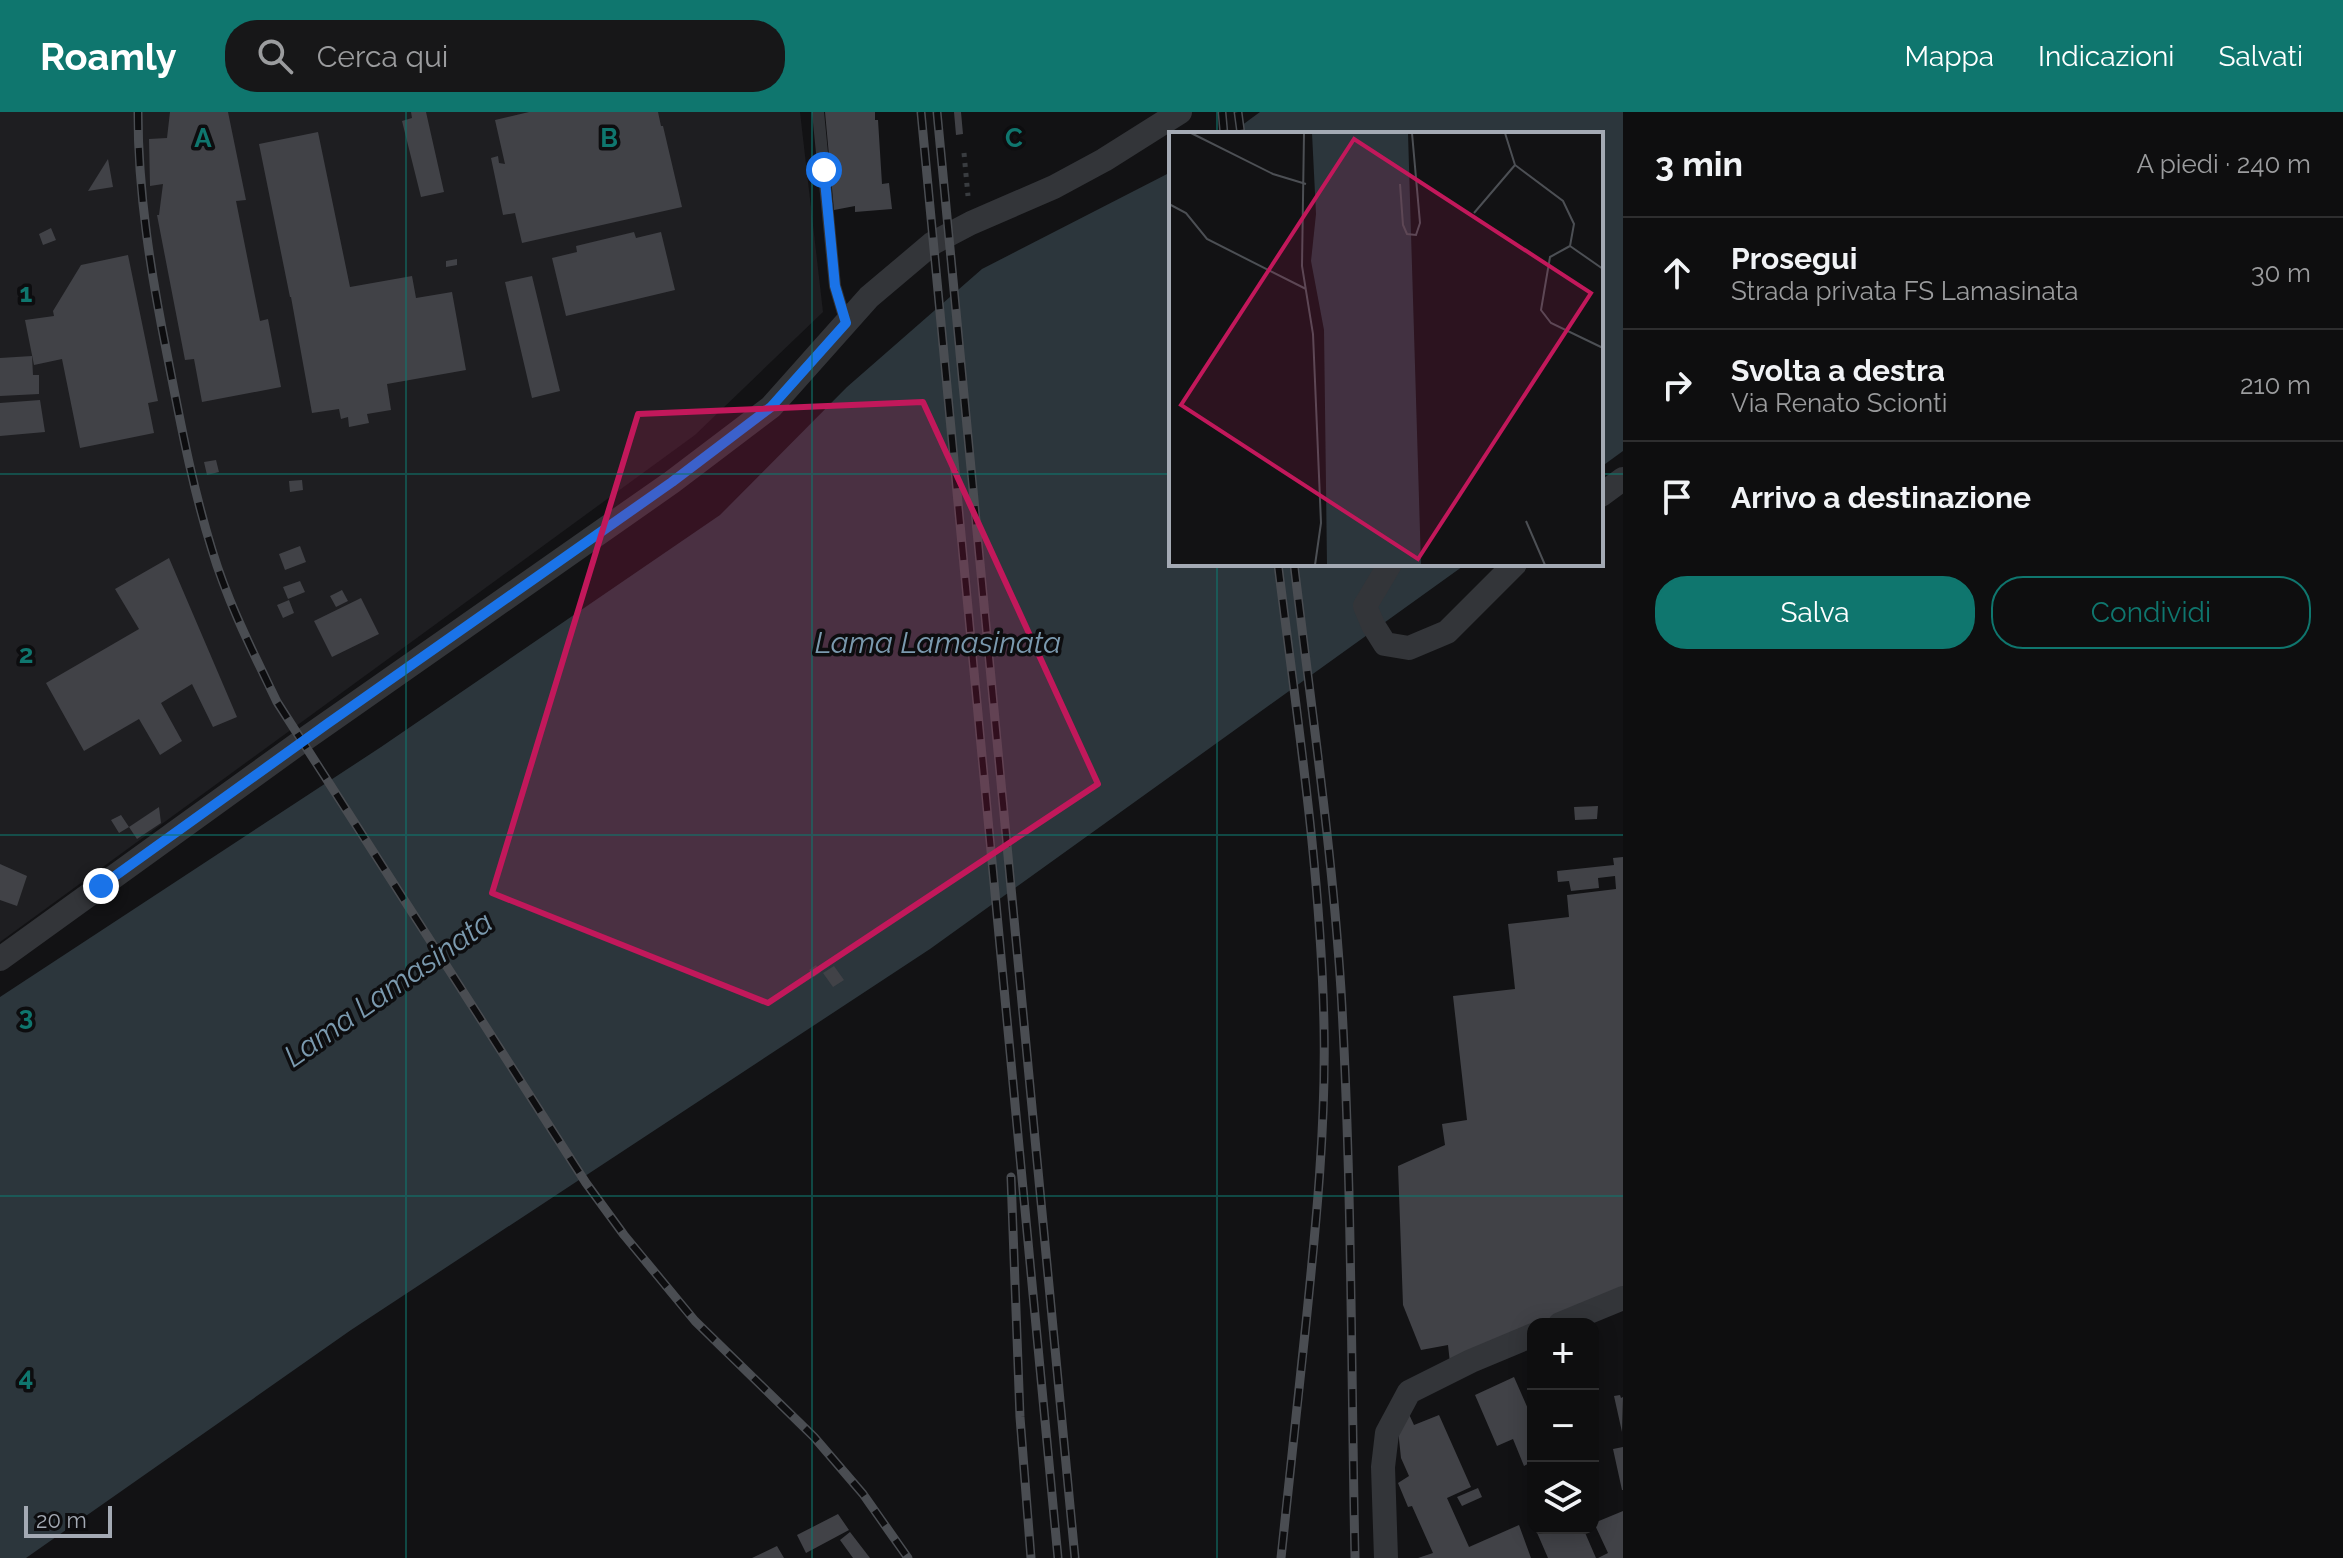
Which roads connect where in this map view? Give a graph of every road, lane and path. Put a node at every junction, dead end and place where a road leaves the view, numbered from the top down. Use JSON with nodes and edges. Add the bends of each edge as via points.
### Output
{"nodes":[{"id":1,"x":818,"y":112,"type":"edge"},
{"id":2,"x":1180,"y":112,"type":"edge"},
{"id":3,"x":964,"y":153,"type":"dead end"},
{"id":4,"x":971,"y":223,"type":"junction"},
{"id":5,"x":846,"y":323,"type":"junction"},
{"id":6,"x":1623,"y":479,"type":"edge"},
{"id":7,"x":1603,"y":494,"type":"edge"},
{"id":8,"x":1389,"y":566,"type":"edge"},
{"id":9,"x":1513,"y":566,"type":"edge"},
{"id":10,"x":0,"y":959,"type":"edge"},
{"id":11,"x":1623,"y":1298,"type":"edge"},
{"id":12,"x":1575,"y":1318,"type":"edge"},
{"id":13,"x":1527,"y":1338,"type":"edge"},
{"id":14,"x":1386,"y":1558,"type":"edge"}],
"edges":[{"from":1,"to":5,"type":"lane","via":[[835,286]]},
{"from":2,"to":4,"type":"street","via":[[1054,187]]},
{"from":3,"to":4,"type":"path"},
{"from":4,"to":5,"type":"street","via":[[933,243]]},
{"from":5,"to":10,"type":"street","via":[[771,407],[672,482]]},
{"from":6,"to":7,"type":"street"},
{"from":8,"to":9,"type":"street","via":[[1365,606],[1385,644],[1409,648],[1447,632]]},
{"from":11,"to":12,"type":"street"},
{"from":13,"to":14,"type":"street","via":[[1409,1392],[1385,1444]]}]}
